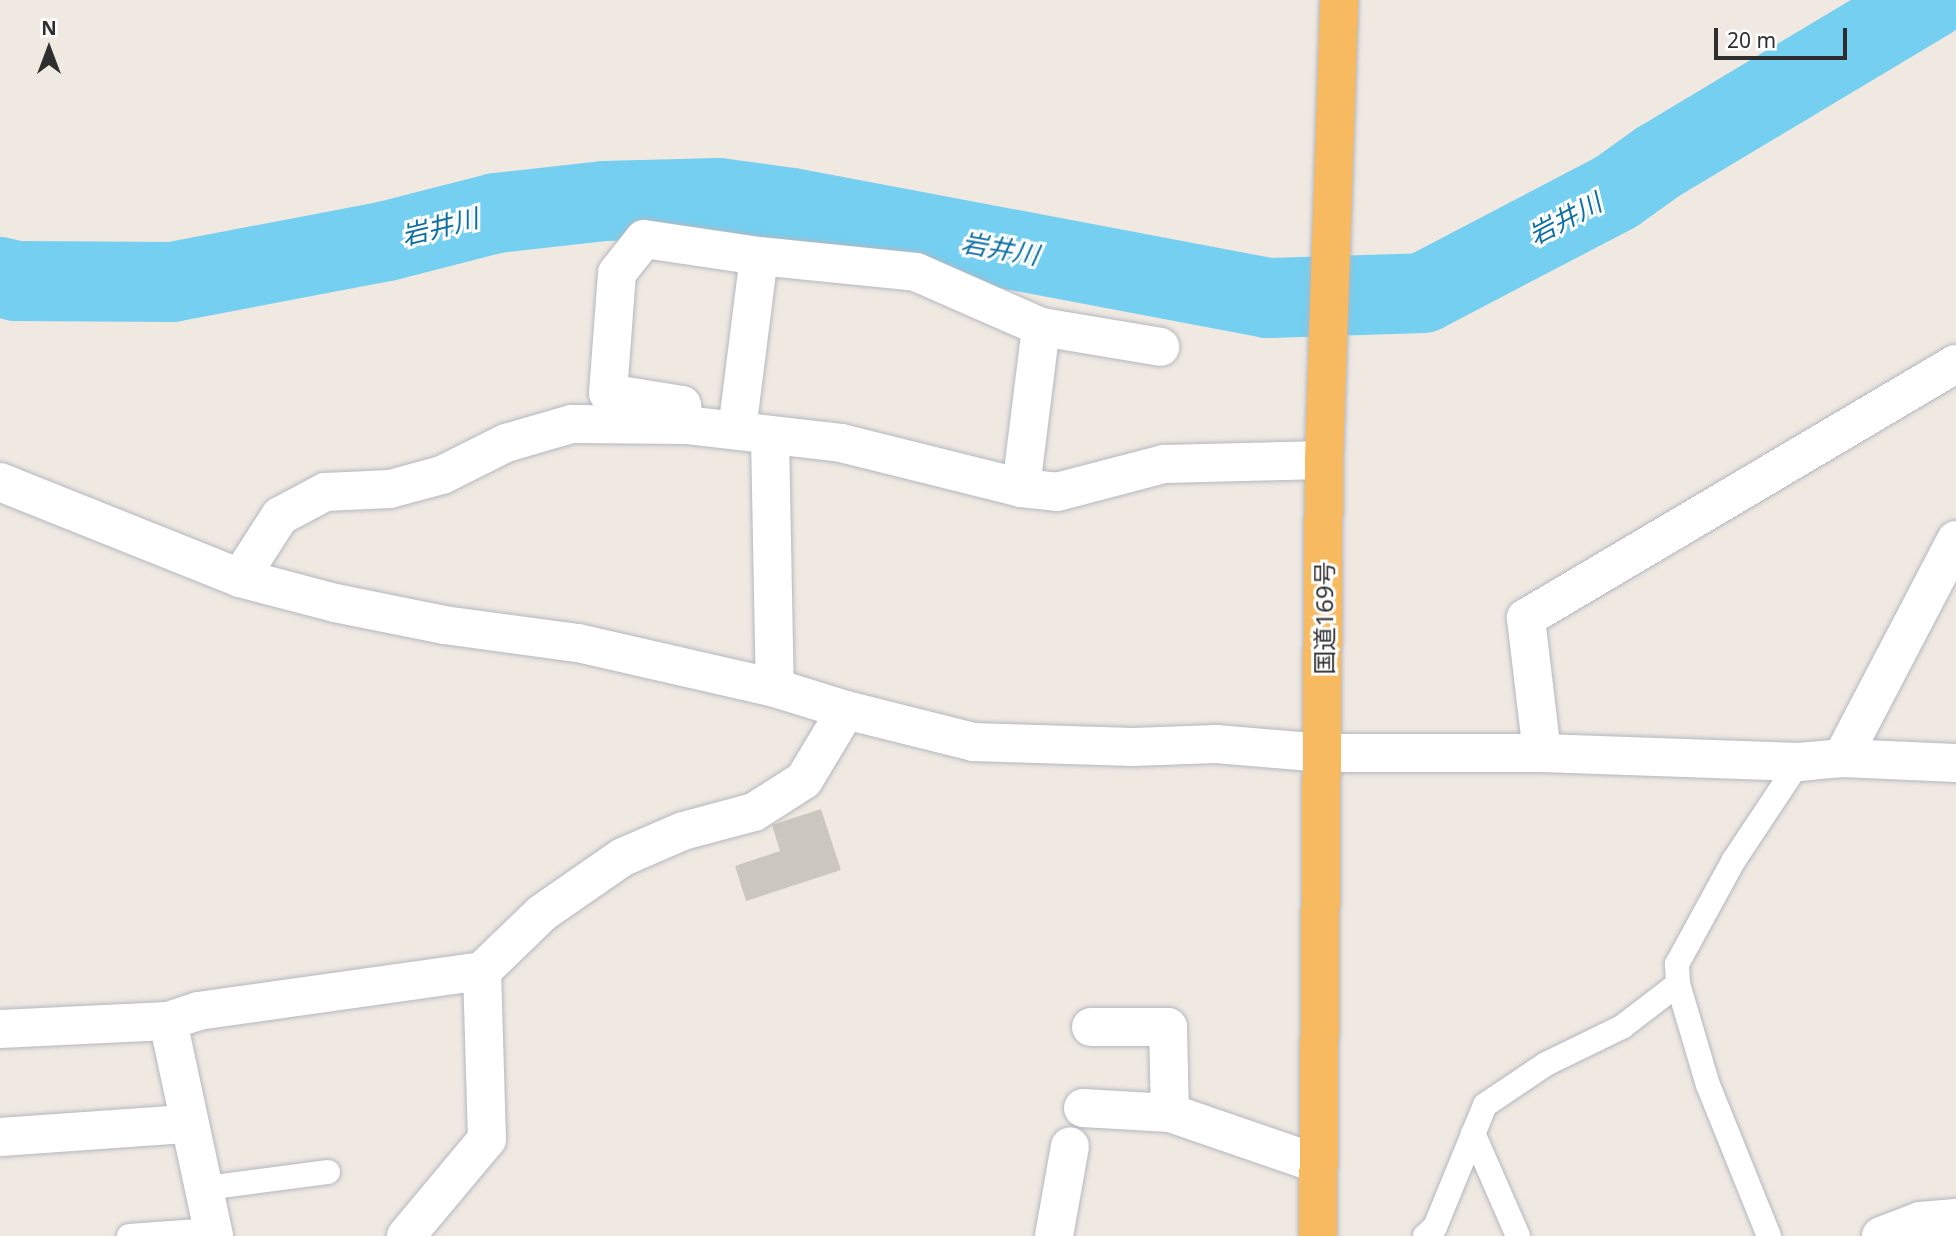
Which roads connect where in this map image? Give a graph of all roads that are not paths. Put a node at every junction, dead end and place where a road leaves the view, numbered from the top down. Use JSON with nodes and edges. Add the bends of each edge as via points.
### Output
{"nodes":[{"id":1,"x":1339,"y":0,"type":"edge"},
{"id":2,"x":759,"y":256,"type":"junction"},
{"id":3,"x":1041,"y":327,"type":"junction"},
{"id":4,"x":1160,"y":346,"type":"dead end"},
{"id":5,"x":1956,"y":364,"type":"edge"},
{"id":6,"x":686,"y":425,"type":"junction"},
{"id":7,"x":753,"y":433,"type":"junction"},
{"id":8,"x":1324,"y":460,"type":"junction"},
{"id":9,"x":0,"y":482,"type":"edge"},
{"id":10,"x":1021,"y":488,"type":"junction"},
{"id":11,"x":1956,"y":540,"type":"edge"},
{"id":12,"x":240,"y":578,"type":"junction"},
{"id":13,"x":775,"y":688,"type":"junction"},
{"id":14,"x":846,"y":710,"type":"junction"},
{"id":15,"x":1324,"y":753,"type":"junction"},
{"id":16,"x":1542,"y":753,"type":"junction"},
{"id":17,"x":1842,"y":758,"type":"junction"},
{"id":18,"x":1799,"y":762,"type":"junction"},
{"id":19,"x":1956,"y":763,"type":"edge"},
{"id":20,"x":482,"y":971,"type":"junction"},
{"id":21,"x":1678,"y":984,"type":"junction"},
{"id":22,"x":168,"y":1021,"type":"junction"},
{"id":23,"x":1091,"y":1027,"type":"dead end"},
{"id":24,"x":0,"y":1029,"type":"edge"},
{"id":25,"x":1083,"y":1108,"type":"dead end"},
{"id":26,"x":1170,"y":1113,"type":"junction"},
{"id":27,"x":188,"y":1124,"type":"junction"},
{"id":28,"x":1473,"y":1133,"type":"junction"},
{"id":29,"x":0,"y":1137,"type":"edge"},
{"id":30,"x":1070,"y":1146,"type":"dead end"},
{"id":31,"x":1318,"y":1164,"type":"junction"},
{"id":32,"x":328,"y":1172,"type":"dead end"},
{"id":33,"x":206,"y":1188,"type":"junction"},
{"id":34,"x":1956,"y":1218,"type":"edge"},
{"id":35,"x":213,"y":1233,"type":"edge"},
{"id":36,"x":129,"y":1236,"type":"edge"},
{"id":37,"x":406,"y":1236,"type":"edge"},
{"id":38,"x":1054,"y":1236,"type":"edge"},
{"id":39,"x":1318,"y":1236,"type":"edge"},
{"id":40,"x":1425,"y":1236,"type":"edge"},
{"id":41,"x":1518,"y":1236,"type":"edge"},
{"id":42,"x":1769,"y":1236,"type":"edge"},
{"id":43,"x":1881,"y":1236,"type":"edge"}],
"edges":[{"from":1,"to":8,"type":"highway","name":"国道169号"},
{"from":2,"to":3,"type":"street","via":[[916,272]]},
{"from":2,"to":6,"type":"street","via":[[644,239],[617,273],[608,393],[682,405]]},
{"from":2,"to":7,"type":"street"},
{"from":3,"to":4,"type":"street"},
{"from":3,"to":10,"type":"street"},
{"from":5,"to":16,"type":"street","via":[[1526,618]]},
{"from":6,"to":7,"type":"street"},
{"from":6,"to":12,"type":"street","via":[[572,424],[506,443],[442,475],[390,489],[326,492],[280,516]]},
{"from":7,"to":10,"type":"street","via":[[841,443]]},
{"from":7,"to":13,"type":"street"},
{"from":8,"to":10,"type":"street","via":[[1164,464],[1057,492]]},
{"from":8,"to":15,"type":"highway","name":"国道169号"},
{"from":9,"to":12,"type":"street"},
{"from":11,"to":17,"type":"street"},
{"from":12,"to":13,"type":"street","via":[[335,603],[444,625],[578,643]]},
{"from":13,"to":14,"type":"street"},
{"from":14,"to":15,"type":"street","via":[[973,742],[1133,747],[1216,744]]},
{"from":14,"to":20,"type":"street","via":[[804,780],[754,812],[683,831],[623,857],[542,913]]},
{"from":15,"to":16,"type":"street"},
{"from":15,"to":31,"type":"highway","name":"国道169号"},
{"from":16,"to":18,"type":"street"},
{"from":17,"to":18,"type":"street"},
{"from":17,"to":19,"type":"street"},
{"from":18,"to":21,"type":"lane","via":[[1728,872],[1677,964]]},
{"from":20,"to":22,"type":"street","via":[[198,1012]]},
{"from":20,"to":37,"type":"street","via":[[487,1139]]},
{"from":21,"to":28,"type":"lane","via":[[1622,1027],[1546,1064],[1485,1105]]},
{"from":21,"to":42,"type":"lane","via":[[1708,1085]]},
{"from":22,"to":24,"type":"street"},
{"from":22,"to":27,"type":"street"},
{"from":23,"to":26,"type":"street","via":[[1168,1027]]},
{"from":25,"to":26,"type":"street"},
{"from":26,"to":31,"type":"street"},
{"from":27,"to":29,"type":"street"},
{"from":27,"to":33,"type":"street"},
{"from":28,"to":40,"type":"lane","via":[[1435,1227]]},
{"from":28,"to":41,"type":"lane"},
{"from":30,"to":38,"type":"street"},
{"from":31,"to":39,"type":"highway","name":"国道169号"},
{"from":32,"to":33,"type":"lane"},
{"from":33,"to":35,"type":"street"},
{"from":34,"to":43,"type":"street","via":[[1920,1221]]},
{"from":35,"to":36,"type":"lane"}]}
